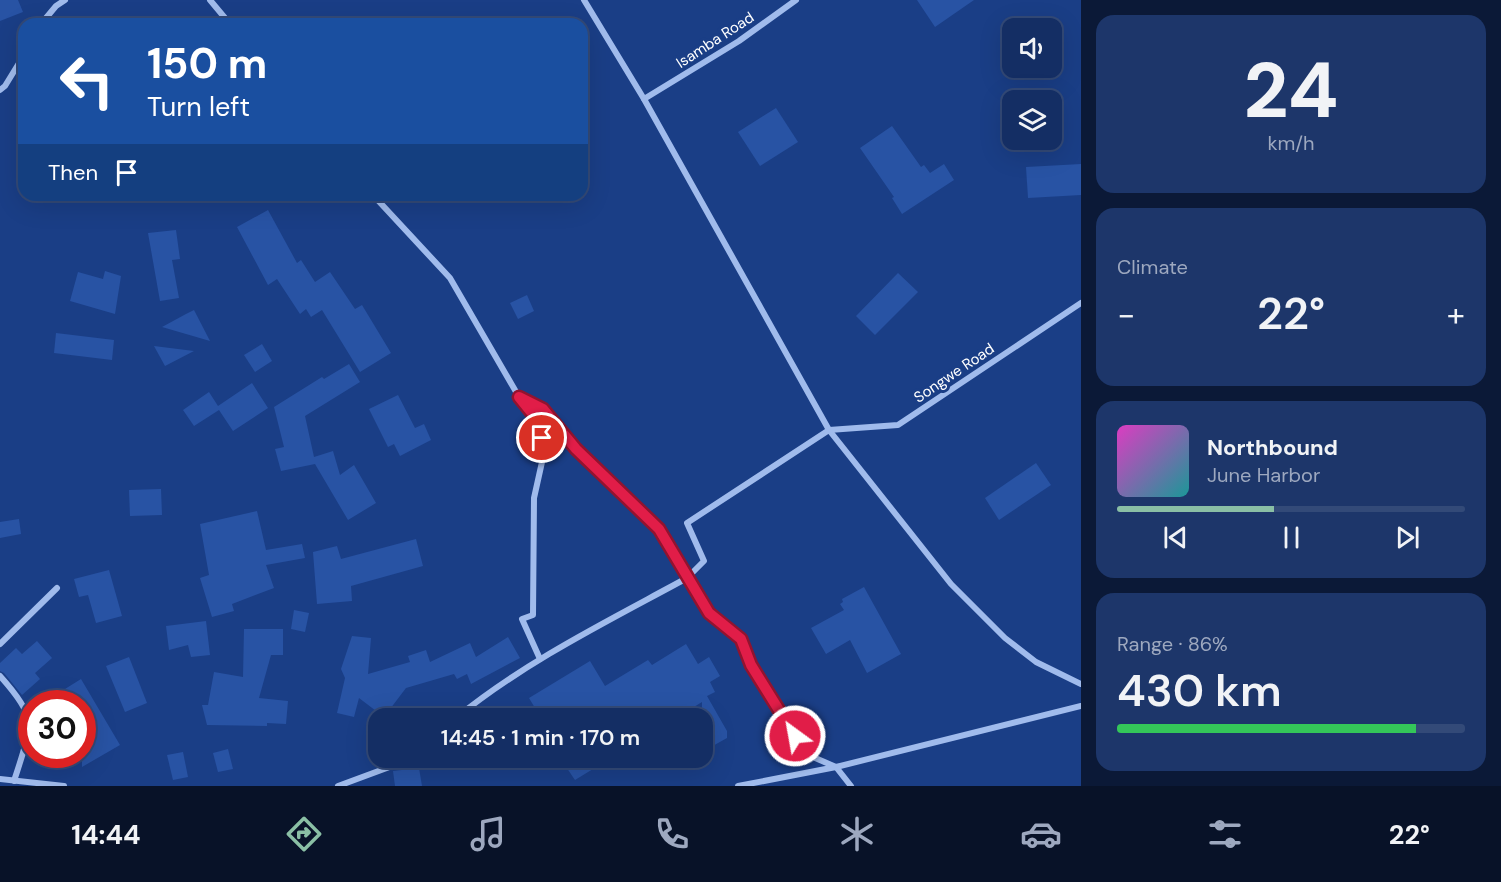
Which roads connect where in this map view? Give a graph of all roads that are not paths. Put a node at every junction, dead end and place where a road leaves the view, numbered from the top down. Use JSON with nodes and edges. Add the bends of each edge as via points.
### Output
{"nodes":[{"id":1,"x":65,"y":0,"type":"edge"},
{"id":2,"x":210,"y":0,"type":"edge"},
{"id":3,"x":584,"y":0,"type":"edge"},
{"id":4,"x":796,"y":0,"type":"edge"},
{"id":5,"x":46,"y":18,"type":"edge"},
{"id":6,"x":225,"y":18,"type":"edge"},
{"id":7,"x":18,"y":64,"type":"edge"},
{"id":8,"x":0,"y":90,"type":"edge"},
{"id":9,"x":644,"y":99,"type":"junction"},
{"id":10,"x":379,"y":201,"type":"edge"},
{"id":11,"x":1081,"y":303,"type":"edge"},
{"id":12,"x":519,"y":397,"type":"junction"},
{"id":13,"x":829,"y":430,"type":"junction"},
{"id":14,"x":687,"y":578,"type":"junction"},
{"id":15,"x":57,"y":588,"type":"dead end"},
{"id":16,"x":0,"y":644,"type":"edge"},
{"id":17,"x":540,"y":659,"type":"junction"},
{"id":18,"x":0,"y":676,"type":"edge"},
{"id":19,"x":1081,"y":684,"type":"edge"},
{"id":20,"x":1081,"y":706,"type":"edge"},
{"id":21,"x":468,"y":708,"type":"edge"},
{"id":22,"x":836,"y":766,"type":"junction"},
{"id":23,"x":387,"y":768,"type":"edge"},
{"id":24,"x":0,"y":779,"type":"edge"},
{"id":25,"x":14,"y":781,"type":"junction"},
{"id":26,"x":64,"y":786,"type":"edge"},
{"id":27,"x":338,"y":786,"type":"edge"},
{"id":28,"x":738,"y":786,"type":"edge"},
{"id":29,"x":851,"y":786,"type":"edge"}],
"edges":[{"from":1,"to":5,"type":"street"},
{"from":2,"to":6,"type":"street"},
{"from":3,"to":9,"type":"street"},
{"from":4,"to":9,"type":"street","name":"Isamba Road","via":[[739,41]]},
{"from":7,"to":8,"type":"street"},
{"from":9,"to":13,"type":"street"},
{"from":10,"to":12,"type":"street","via":[[450,278]]},
{"from":11,"to":13,"type":"street","name":"Songwe Road","via":[[898,425]]},
{"from":12,"to":14,"type":"street","via":[[543,409],[576,449],[659,529]]},
{"from":12,"to":17,"type":"street","via":[[540,423],[544,453],[534,498],[533,615],[522,619]]},
{"from":13,"to":14,"type":"street","via":[[687,523],[704,561]]},
{"from":13,"to":19,"type":"street","via":[[951,584],[1028,656]]},
{"from":14,"to":17,"type":"street"},
{"from":14,"to":22,"type":"street","via":[[709,613],[741,639],[751,665],[806,754]]},
{"from":15,"to":16,"type":"street"},
{"from":17,"to":21,"type":"street"},
{"from":18,"to":25,"type":"street","via":[[28,718]]},
{"from":20,"to":22,"type":"street"},
{"from":22,"to":28,"type":"street"},
{"from":22,"to":29,"type":"street"},
{"from":23,"to":27,"type":"street"},
{"from":24,"to":25,"type":"street"},
{"from":25,"to":26,"type":"street"}]}
